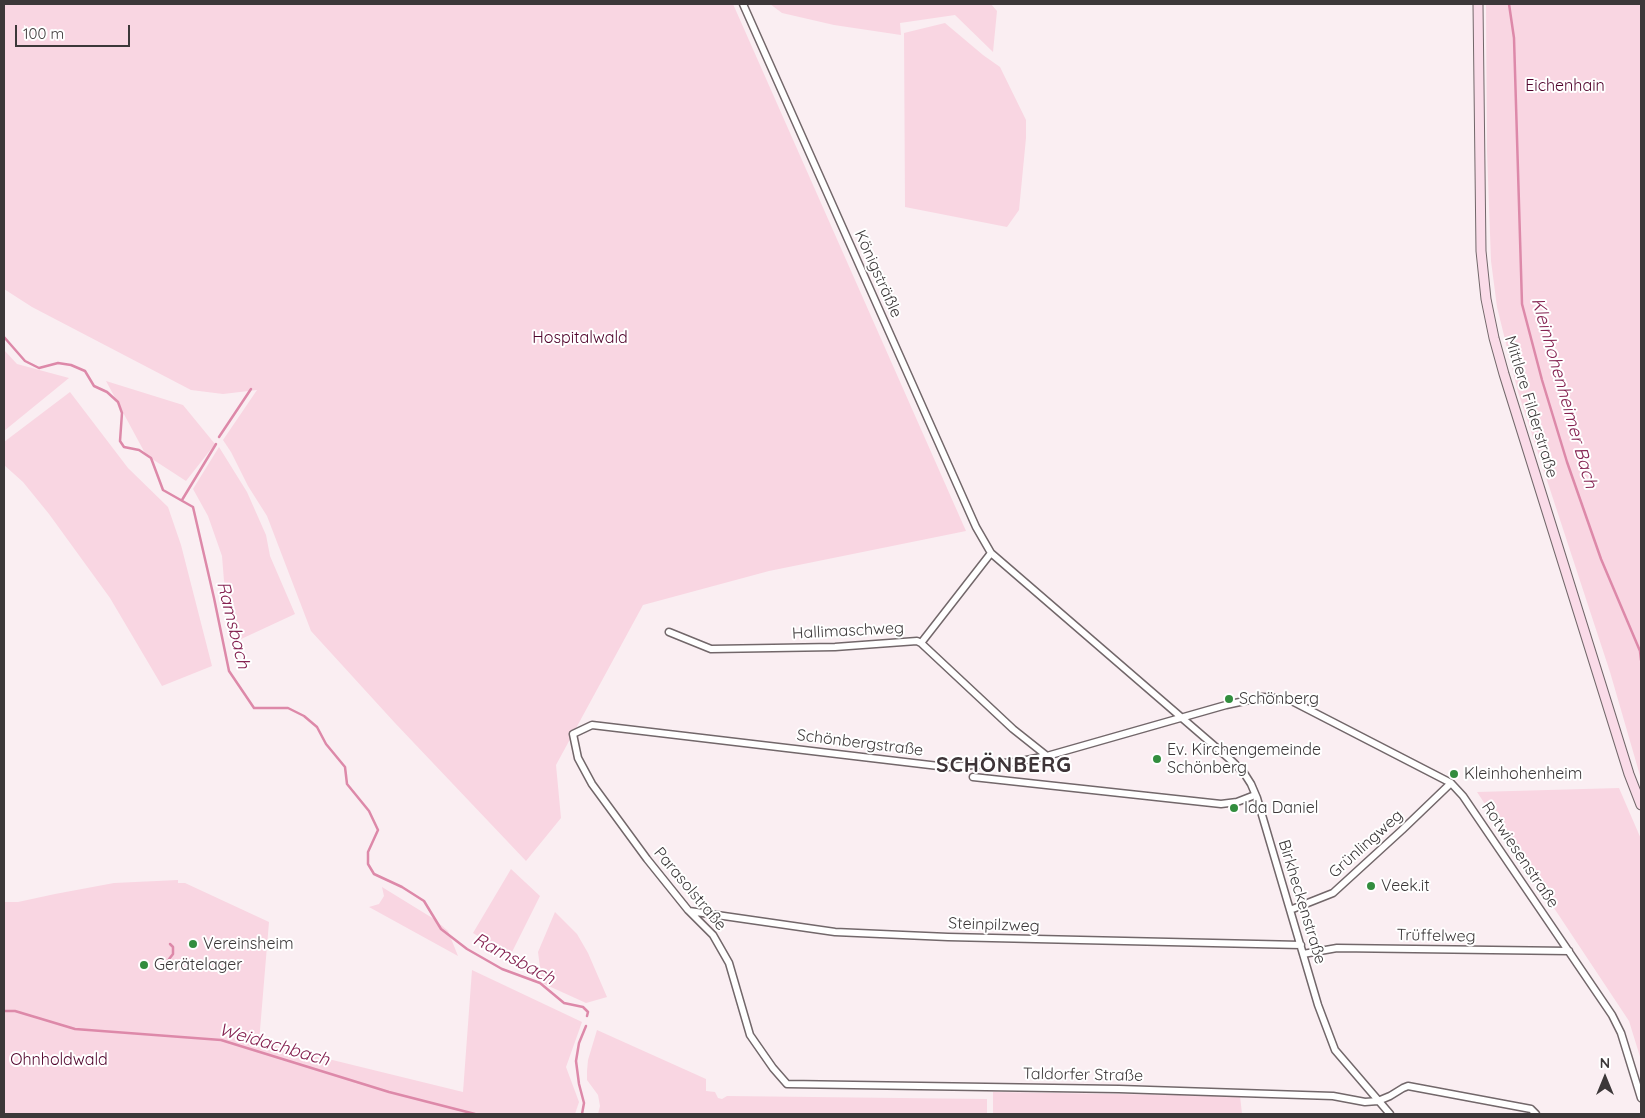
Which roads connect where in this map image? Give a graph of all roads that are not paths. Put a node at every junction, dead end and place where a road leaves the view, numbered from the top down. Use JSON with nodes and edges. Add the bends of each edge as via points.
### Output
{"nodes":[{"id":1,"x":743,"y":4,"type":"edge"},
{"id":2,"x":1478,"y":4,"type":"edge"},
{"id":3,"x":990,"y":553,"type":"junction"},
{"id":4,"x":669,"y":632,"type":"dead end"},
{"id":5,"x":922,"y":643,"type":"junction"},
{"id":6,"x":1181,"y":718,"type":"junction"},
{"id":7,"x":592,"y":725,"type":"joint"},
{"id":8,"x":1047,"y":756,"type":"junction"},
{"id":9,"x":973,"y":777,"type":"dead end"},
{"id":10,"x":1450,"y":783,"type":"junction"},
{"id":11,"x":1256,"y":795,"type":"junction"},
{"id":12,"x":1641,"y":804,"type":"edge"},
{"id":13,"x":1290,"y":910,"type":"junction"},
{"id":14,"x":689,"y":911,"type":"junction"},
{"id":15,"x":1301,"y":945,"type":"junction"},
{"id":16,"x":1569,"y":951,"type":"junction"},
{"id":17,"x":1303,"y":954,"type":"junction"},
{"id":18,"x":787,"y":1084,"type":"joint"},
{"id":19,"x":1641,"y":1098,"type":"edge"},
{"id":20,"x":1378,"y":1101,"type":"junction"},
{"id":21,"x":1390,"y":1114,"type":"edge"},
{"id":22,"x":1536,"y":1114,"type":"edge"}],
"edges":[{"from":1,"to":3,"type":"street","name":"Königsträßle","via":[[969,513]]},
{"from":2,"to":12,"type":"main road","name":"Mittlere Filderstraße","via":[[1480,242],[1486,299],[1504,374]]},
{"from":3,"to":5,"type":"street"},
{"from":3,"to":6,"type":"street","name":"Birkheckenstraße"},
{"from":4,"to":5,"type":"street","name":"Hallimaschweg","via":[[711,649]]},
{"from":5,"to":8,"type":"street","name":"Hallimaschweg","via":[[1013,729]]},
{"from":6,"to":8,"type":"street","name":"Schönbergstraße"},
{"from":6,"to":10,"type":"street","name":"Rotwiesenstraße","via":[[1263,697],[1288,699]]},
{"from":6,"to":11,"type":"street","name":"Birkheckenstraße","via":[[1244,773]]},
{"from":7,"to":8,"type":"street","name":"Schönbergstraße","via":[[947,767],[1016,762]]},
{"from":7,"to":14,"type":"street","name":"Parasolstraße","via":[[573,734],[578,758],[592,784]]},
{"from":9,"to":11,"type":"street","via":[[1221,804]]},
{"from":10,"to":13,"type":"street","name":"Grünlingweg","via":[[1333,893]]},
{"from":10,"to":16,"type":"street","name":"Rotwiesenstraße","via":[[1463,796]]},
{"from":11,"to":13,"type":"street","name":"Birkheckenstraße"},
{"from":13,"to":15,"type":"street","name":"Birkheckenstraße"},
{"from":14,"to":15,"type":"street","name":"Steinpilzweg","via":[[834,932]]},
{"from":14,"to":18,"type":"street","name":"Parasolstraße","via":[[713,935],[729,963],[750,1035]]},
{"from":15,"to":17,"type":"street","name":"Birkheckenstraße"},
{"from":16,"to":17,"type":"street","name":"Trüffelweg","via":[[1337,948]]},
{"from":16,"to":19,"type":"street","name":"Rotwiesenstraße","via":[[1621,1033]]},
{"from":17,"to":20,"type":"street","name":"Birkheckenstraße","via":[[1335,1050]]},
{"from":18,"to":20,"type":"street","name":"Taldorfer Straße","via":[[1119,1089],[1333,1096]]},
{"from":20,"to":21,"type":"street","name":"Birkheckenstraße"},
{"from":20,"to":22,"type":"street","via":[[1408,1086],[1531,1109]]}]}
